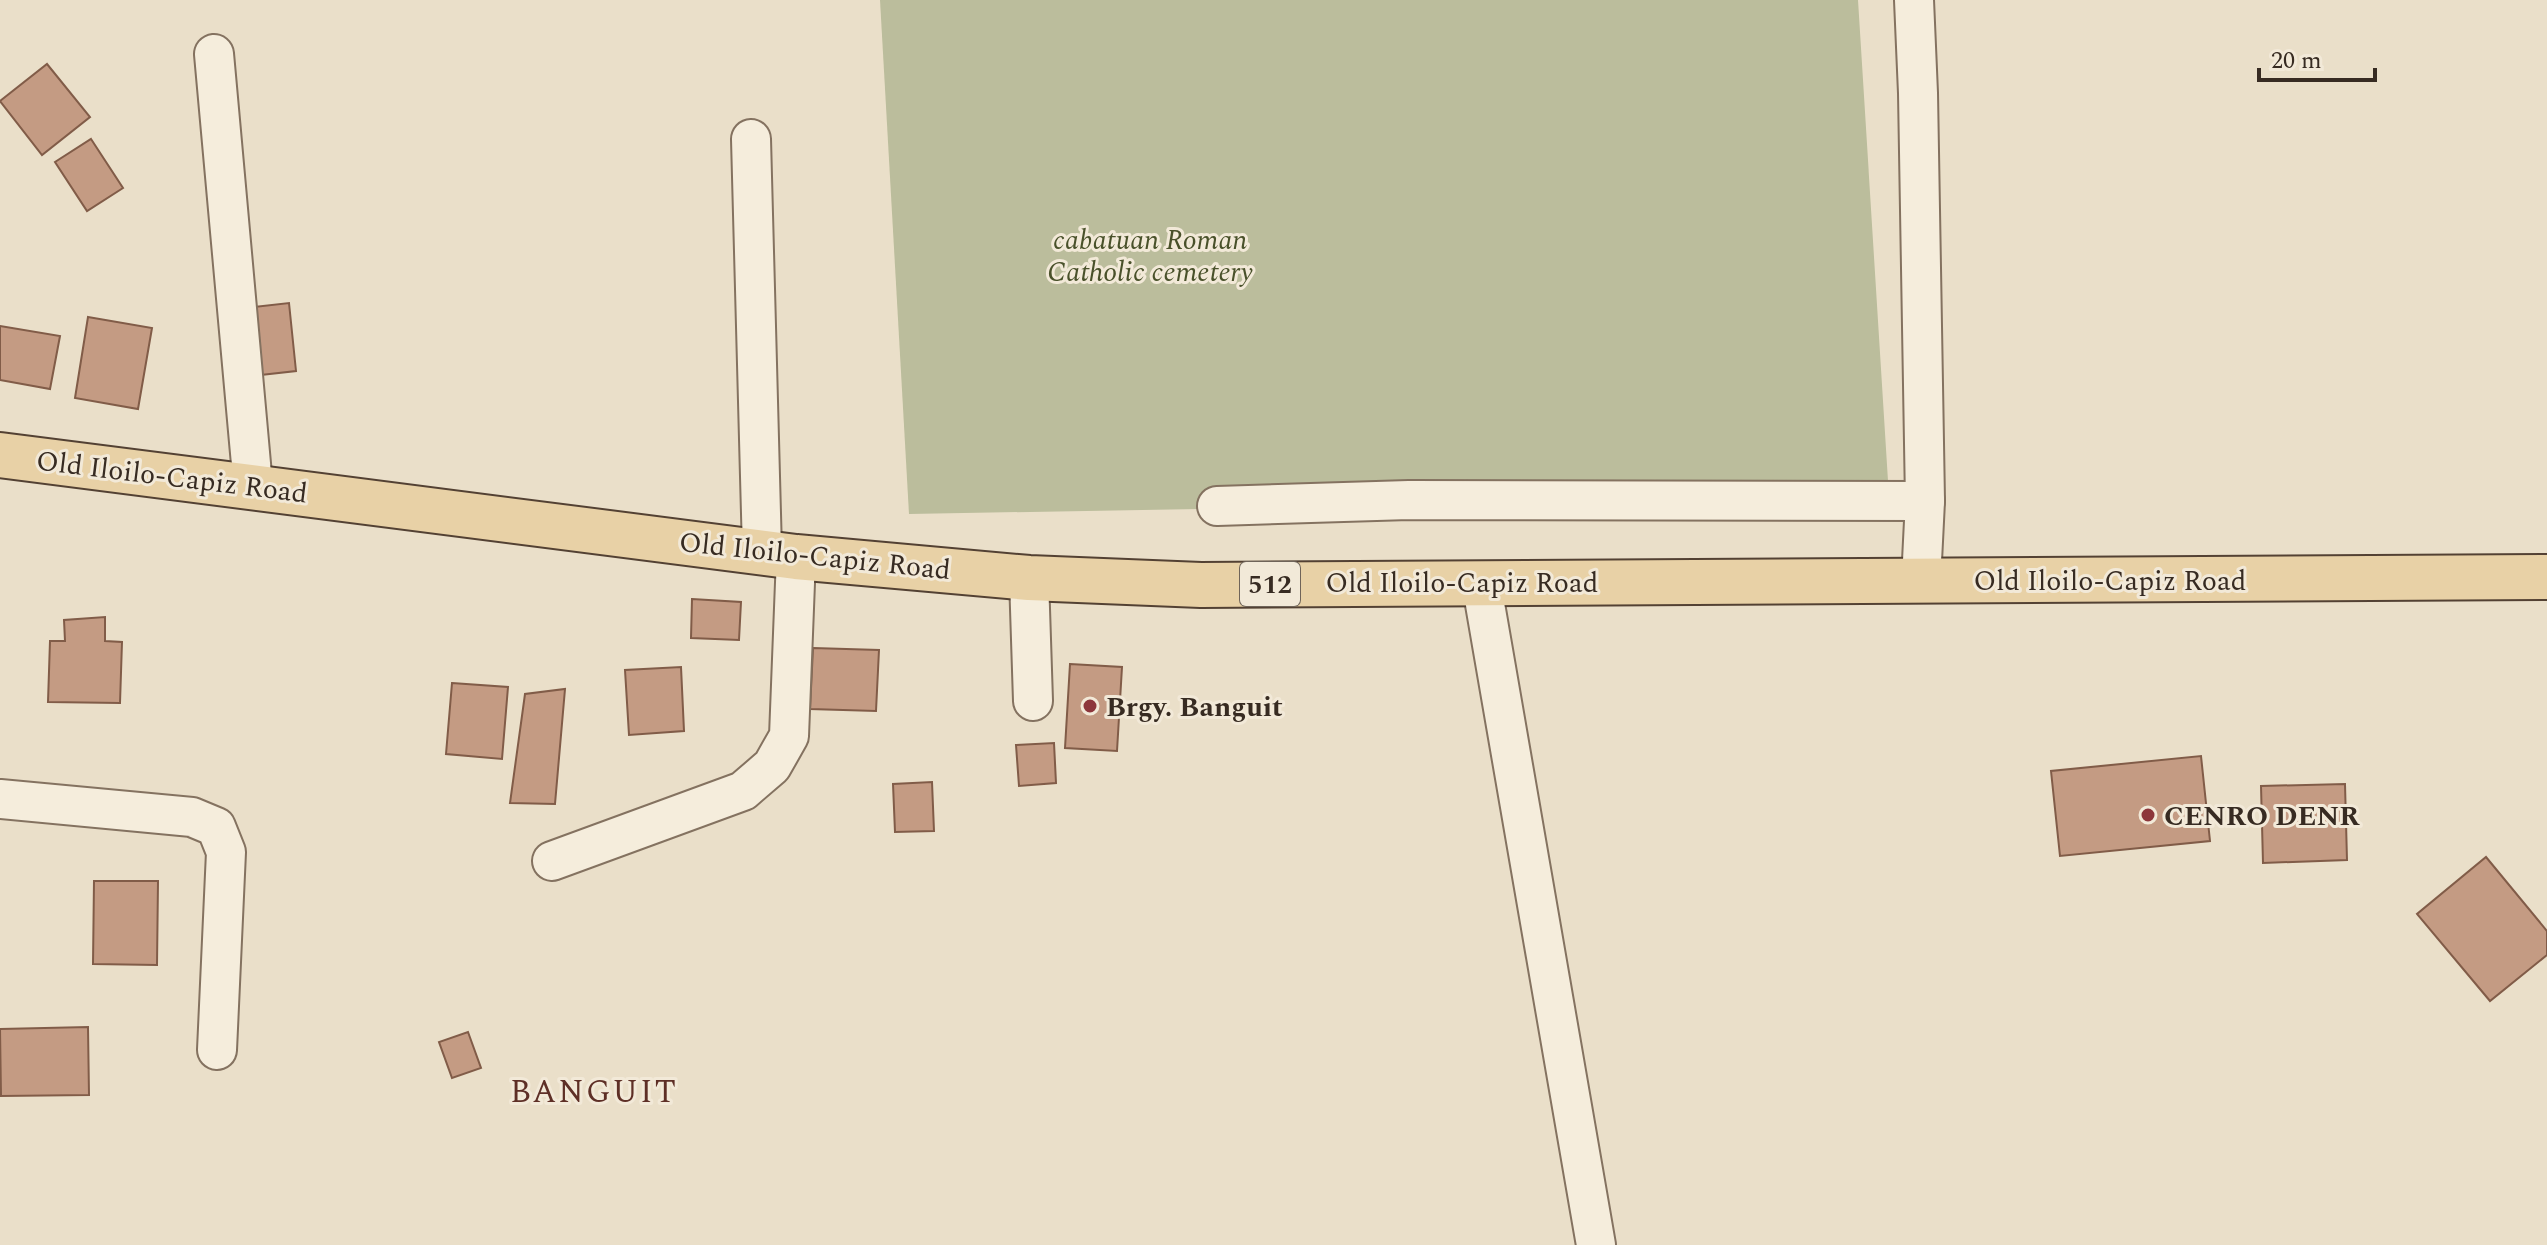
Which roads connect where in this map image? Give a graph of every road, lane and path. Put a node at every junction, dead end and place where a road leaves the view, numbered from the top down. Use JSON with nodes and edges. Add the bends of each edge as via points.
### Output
{"nodes":[{"id":1,"x":1914,"y":0,"type":"edge"},
{"id":2,"x":214,"y":54,"type":"dead end"},
{"id":3,"x":751,"y":139,"type":"dead end"},
{"id":4,"x":0,"y":455,"type":"edge"},
{"id":5,"x":253,"y":486,"type":"junction"},
{"id":6,"x":1925,"y":501,"type":"junction"},
{"id":7,"x":1217,"y":506,"type":"dead end"},
{"id":8,"x":779,"y":554,"type":"junction"},
{"id":9,"x":2547,"y":577,"type":"edge"},
{"id":10,"x":1029,"y":578,"type":"junction"},
{"id":11,"x":1481,"y":581,"type":"junction"},
{"id":12,"x":1921,"y":581,"type":"junction"},
{"id":13,"x":1033,"y":701,"type":"dead end"},
{"id":14,"x":0,"y":799,"type":"edge"},
{"id":15,"x":552,"y":861,"type":"dead end"},
{"id":16,"x":217,"y":1050,"type":"dead end"},
{"id":17,"x":1596,"y":1245,"type":"edge"}],
"edges":[{"from":1,"to":6,"type":"street"},
{"from":2,"to":5,"type":"street"},
{"from":3,"to":8,"type":"street"},
{"from":4,"to":5,"type":"main road","name":"Old Iloilo-Capiz Road","number":"512"},
{"from":5,"to":8,"type":"main road","name":"Old Iloilo-Capiz Road","number":"512"},
{"from":6,"to":7,"type":"street","via":[[1409,500]]},
{"from":6,"to":12,"type":"street"},
{"from":8,"to":10,"type":"main road","name":"Old Iloilo-Capiz Road","number":"512"},
{"from":8,"to":15,"type":"street","via":[[789,736],[772,766],[743,791]]},
{"from":9,"to":12,"type":"main road","name":"Old Iloilo-Capiz Road","number":"512"},
{"from":10,"to":11,"type":"main road","name":"Old Iloilo-Capiz Road","number":"512","via":[[1201,585]]},
{"from":10,"to":13,"type":"street"},
{"from":11,"to":12,"type":"main road","name":"Old Iloilo-Capiz Road","number":"512"},
{"from":11,"to":17,"type":"street"},
{"from":14,"to":16,"type":"street","via":[[192,817],[216,827],[226,852]]}]}
